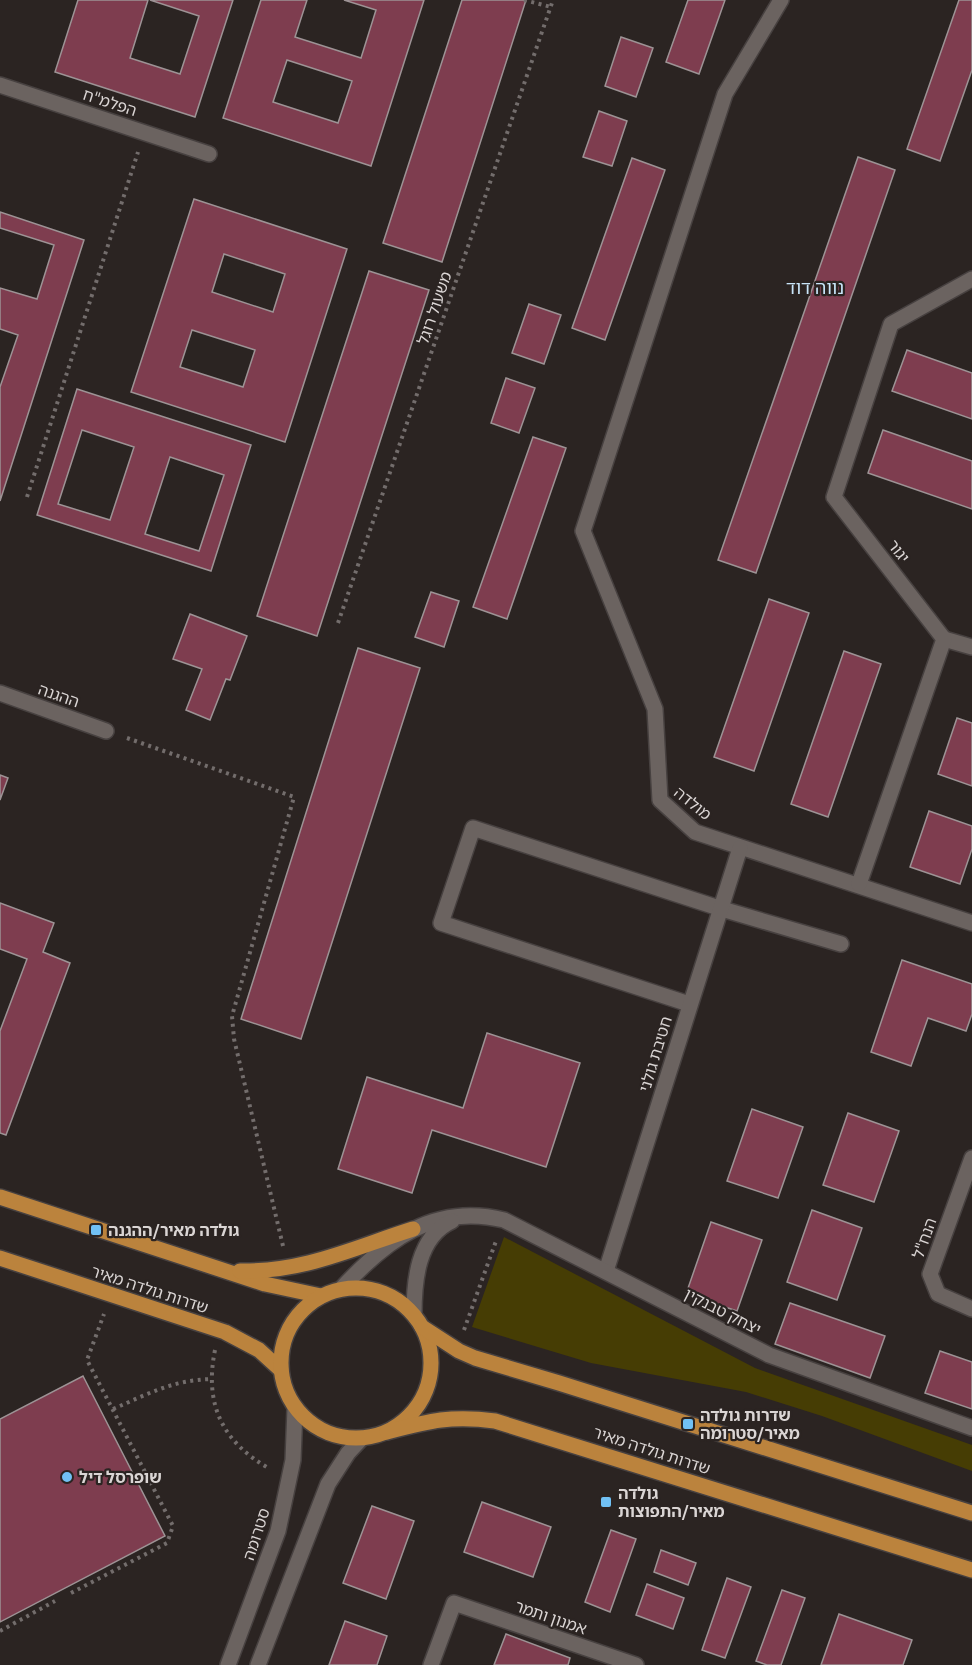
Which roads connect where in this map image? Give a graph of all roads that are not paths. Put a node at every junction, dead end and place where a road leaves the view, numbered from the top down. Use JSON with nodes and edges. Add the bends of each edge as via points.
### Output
{"nodes":[{"id":1,"x":781,"y":0,"type":"edge"},
{"id":2,"x":0,"y":85,"type":"edge"},
{"id":3,"x":209,"y":154,"type":"dead end"},
{"id":4,"x":972,"y":279,"type":"edge"},
{"id":5,"x":944,"y":639,"type":"junction"},
{"id":6,"x":972,"y":647,"type":"edge"},
{"id":7,"x":0,"y":693,"type":"edge"},
{"id":8,"x":106,"y":731,"type":"road end"},
{"id":9,"x":740,"y":848,"type":"junction"},
{"id":10,"x":859,"y":884,"type":"junction"},
{"id":11,"x":722,"y":909,"type":"junction"},
{"id":12,"x":972,"y":923,"type":"edge"},
{"id":13,"x":841,"y":944,"type":"dead end"},
{"id":14,"x":689,"y":1004,"type":"junction"},
{"id":15,"x":972,"y":1158,"type":"edge"},
{"id":16,"x":0,"y":1197,"type":"edge"},
{"id":17,"x":465,"y":1215,"type":"junction"},
{"id":18,"x":414,"y":1228,"type":"junction"},
{"id":19,"x":0,"y":1258,"type":"edge"},
{"id":20,"x":211,"y":1267,"type":"junction"},
{"id":21,"x":606,"y":1272,"type":"junction"},
{"id":22,"x":341,"y":1289,"type":"junction"},
{"id":23,"x":321,"y":1296,"type":"junction"},
{"id":24,"x":972,"y":1309,"type":"edge"},
{"id":25,"x":418,"y":1321,"type":"junction"},
{"id":26,"x":281,"y":1370,"type":"junction"},
{"id":27,"x":295,"y":1408,"type":"junction"},
{"id":28,"x":972,"y":1428,"type":"edge"},
{"id":29,"x":387,"y":1432,"type":"junction"},
{"id":30,"x":362,"y":1438,"type":"junction"},
{"id":31,"x":972,"y":1513,"type":"edge"},
{"id":32,"x":972,"y":1570,"type":"edge"},
{"id":33,"x":228,"y":1665,"type":"edge"},
{"id":34,"x":258,"y":1665,"type":"edge"},
{"id":35,"x":431,"y":1665,"type":"edge"},
{"id":36,"x":636,"y":1665,"type":"edge"}],
"edges":[{"from":1,"to":9,"type":"street","name":"מולדה","via":[[725,94],[583,531],[655,710],[660,800],[695,831]]},
{"from":2,"to":3,"type":"street","name":"הפלמ\"ח"},
{"from":4,"to":5,"type":"street","name":"יגור","via":[[891,324],[834,497]]},
{"from":5,"to":6,"type":"street"},
{"from":5,"to":10,"type":"street"},
{"from":7,"to":8,"type":"street","name":"ההגנה"},
{"from":9,"to":10,"type":"street","name":"מולדה"},
{"from":9,"to":11,"type":"street","name":"חטיבת גולני"},
{"from":10,"to":12,"type":"street","name":"מולדה"},
{"from":11,"to":13,"type":"street"},
{"from":11,"to":14,"type":"street","name":"חטיבת גולני"},
{"from":11,"to":14,"type":"street","via":[[473,828],[441,923]]},
{"from":14,"to":21,"type":"street","name":"חטיבת גולני"},
{"from":15,"to":24,"type":"street","name":"הנח\"ל","via":[[930,1274],[938,1294]]},
{"from":16,"to":20,"type":"main road"},
{"from":17,"to":18,"type":"street","name":"יצחק טבנקין"},
{"from":17,"to":21,"type":"street","name":"יצחק טבנקין","via":[[504,1220]]},
{"from":17,"to":25,"type":"street","via":[[441,1227],[425,1249],[416,1278]]},
{"from":18,"to":20,"type":"main road","via":[[288,1269]]},
{"from":18,"to":22,"type":"street","name":"יצחק טבנקין","via":[[382,1248]]},
{"from":19,"to":26,"type":"main road","name":"שדרות גולדה מאיר","via":[[225,1332],[259,1350]]},
{"from":20,"to":23,"type":"main road"},
{"from":21,"to":28,"type":"street","name":"יצחק טבנקין","via":[[769,1355]]},
{"from":22,"to":23,"type":"main road"},
{"from":22,"to":25,"type":"main road","via":[[381,1292],[399,1301]]},
{"from":23,"to":26,"type":"main road","via":[[293,1321],[283,1345]]},
{"from":25,"to":29,"type":"main road","via":[[428,1343],[431,1363],[427,1387],[407,1418]]},
{"from":25,"to":31,"type":"main road","via":[[459,1351],[483,1361]]},
{"from":26,"to":27,"type":"main road"},
{"from":27,"to":30,"type":"main road","via":[[320,1430],[340,1437]]},
{"from":27,"to":33,"type":"street","name":"סטרומה","via":[[293,1460],[278,1531]]},
{"from":29,"to":30,"type":"main road"},
{"from":29,"to":32,"type":"main road","name":"שדרות גולדה מאיר","via":[[460,1417],[495,1421]]},
{"from":30,"to":34,"type":"street","via":[[328,1484]]},
{"from":35,"to":36,"type":"street","name":"אמנון ותמר","via":[[454,1603]]}]}
